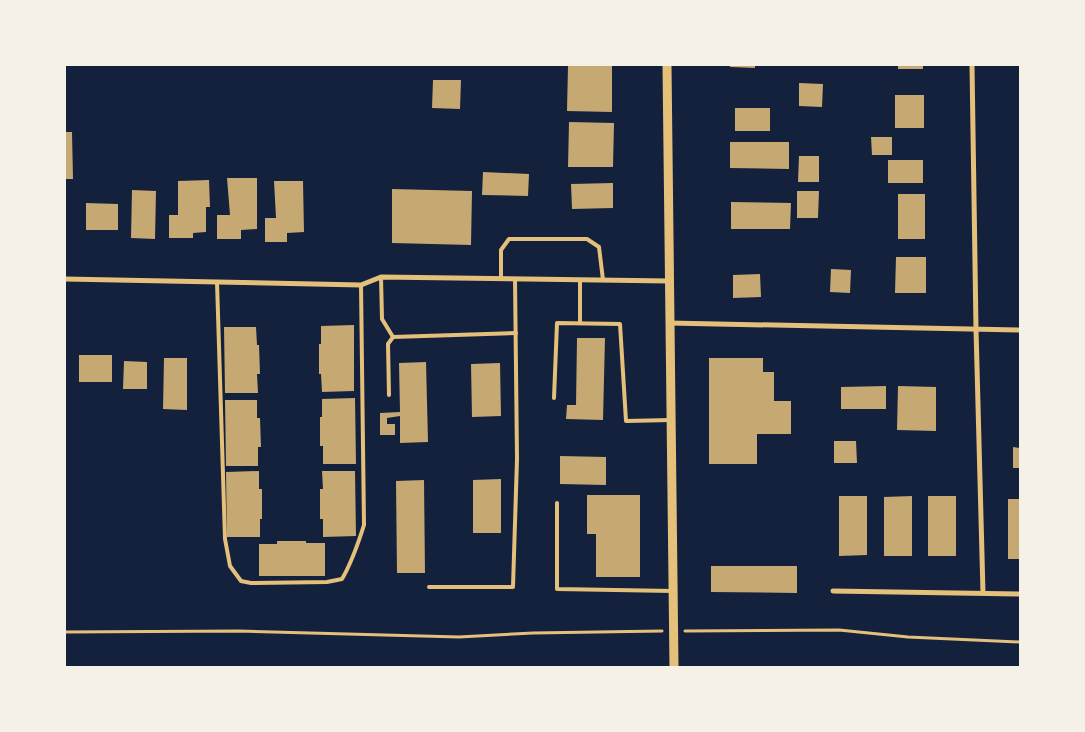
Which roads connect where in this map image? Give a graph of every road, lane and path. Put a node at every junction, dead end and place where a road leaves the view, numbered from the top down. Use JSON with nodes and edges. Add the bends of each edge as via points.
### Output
{"nodes":[{"id":1,"x":667,"y":65,"type":"edge"},
{"id":2,"x":972,"y":65,"type":"edge"},
{"id":3,"x":381,"y":277,"type":"junction"},
{"id":4,"x":501,"y":278,"type":"junction"},
{"id":5,"x":65,"y":279,"type":"edge"},
{"id":6,"x":515,"y":279,"type":"junction"},
{"id":7,"x":580,"y":280,"type":"junction"},
{"id":8,"x":603,"y":280,"type":"junction"},
{"id":9,"x":669,"y":281,"type":"junction"},
{"id":10,"x":217,"y":282,"type":"junction"},
{"id":11,"x":361,"y":285,"type":"junction"},
{"id":12,"x":580,"y":324,"type":"junction"},
{"id":13,"x":670,"y":324,"type":"junction"},
{"id":14,"x":976,"y":329,"type":"junction"},
{"id":15,"x":1020,"y":330,"type":"edge"},
{"id":16,"x":516,"y":333,"type":"junction"},
{"id":17,"x":393,"y":337,"type":"junction"},
{"id":18,"x":389,"y":394,"type":"dead end"},
{"id":19,"x":554,"y":398,"type":"dead end"},
{"id":20,"x":671,"y":420,"type":"junction"},
{"id":21,"x":557,"y":503,"type":"dead end"},
{"id":22,"x":429,"y":587,"type":"dead end"},
{"id":23,"x":673,"y":591,"type":"junction"},
{"id":24,"x":833,"y":591,"type":"dead end"},
{"id":25,"x":983,"y":593,"type":"junction"},
{"id":26,"x":1020,"y":594,"type":"edge"},
{"id":27,"x":697,"y":631,"type":"dead end"},
{"id":28,"x":65,"y":632,"type":"edge"},
{"id":29,"x":651,"y":632,"type":"dead end"},
{"id":30,"x":1020,"y":642,"type":"edge"},
{"id":31,"x":674,"y":667,"type":"edge"}],
"edges":[{"from":1,"to":9,"type":"street"},
{"from":2,"to":14,"type":"street"},
{"from":3,"to":4,"type":"street"},
{"from":3,"to":11,"type":"street"},
{"from":3,"to":17,"type":"lane","via":[[382,319]]},
{"from":4,"to":6,"type":"street"},
{"from":4,"to":8,"type":"lane","via":[[502,250],[510,239],[587,239],[599,246]]},
{"from":5,"to":10,"type":"street"},
{"from":6,"to":7,"type":"street"},
{"from":6,"to":16,"type":"lane"},
{"from":7,"to":8,"type":"street"},
{"from":7,"to":12,"type":"lane"},
{"from":8,"to":9,"type":"street"},
{"from":9,"to":13,"type":"street"},
{"from":10,"to":11,"type":"street"},
{"from":10,"to":11,"type":"lane","via":[[225,539],[230,566],[242,581],[251,583],[342,579],[355,551],[364,525]]},
{"from":12,"to":19,"type":"lane","via":[[556,323]]},
{"from":12,"to":20,"type":"lane","via":[[620,324],[626,421]]},
{"from":13,"to":14,"type":"street"},
{"from":13,"to":20,"type":"street"},
{"from":14,"to":15,"type":"street"},
{"from":14,"to":25,"type":"street"},
{"from":16,"to":17,"type":"lane"},
{"from":16,"to":22,"type":"lane","via":[[513,587]]},
{"from":17,"to":18,"type":"lane","via":[[388,344]]},
{"from":20,"to":23,"type":"street"},
{"from":21,"to":23,"type":"lane","via":[[558,589]]},
{"from":23,"to":31,"type":"street"},
{"from":24,"to":25,"type":"street"},
{"from":25,"to":26,"type":"street"},
{"from":27,"to":30,"type":"path","via":[[839,630]]},
{"from":28,"to":29,"type":"path","via":[[239,631],[459,637],[533,632]]}]}
